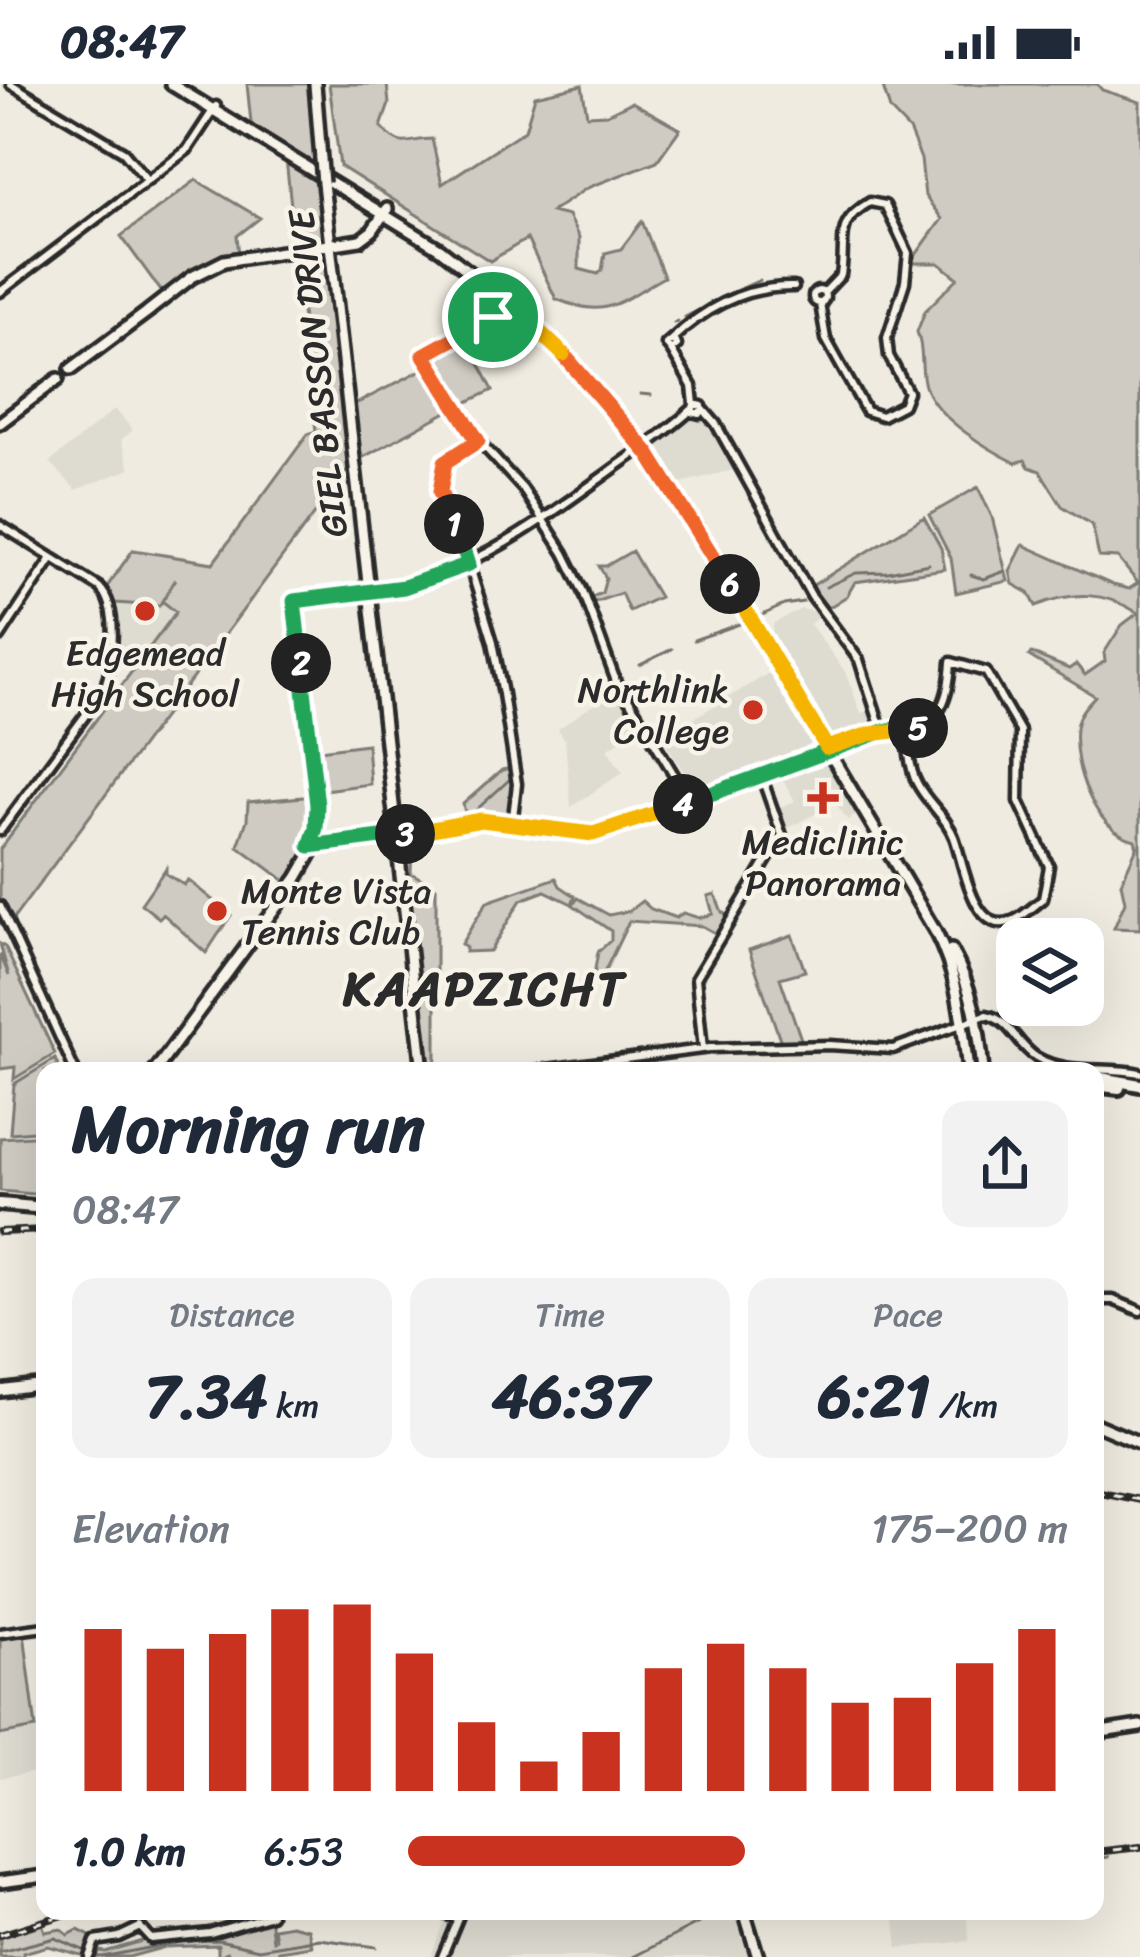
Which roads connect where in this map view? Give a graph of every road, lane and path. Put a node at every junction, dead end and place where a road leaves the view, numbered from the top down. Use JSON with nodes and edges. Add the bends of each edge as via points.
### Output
{"nodes":[{"id":1,"x":13,"y":84,"type":"edge"},
{"id":2,"x":171,"y":84,"type":"edge"},
{"id":3,"x":181,"y":84,"type":"edge"},
{"id":4,"x":314,"y":84,"type":"edge"},
{"id":5,"x":214,"y":107,"type":"junction"},
{"id":6,"x":147,"y":178,"type":"junction"},
{"id":7,"x":386,"y":211,"type":"junction"},
{"id":8,"x":328,"y":245,"type":"junction"},
{"id":9,"x":0,"y":290,"type":"edge"},
{"id":10,"x":824,"y":293,"type":"junction"},
{"id":11,"x":810,"y":294,"type":"junction"},
{"id":12,"x":510,"y":300,"type":"junction"},
{"id":13,"x":820,"y":304,"type":"junction"},
{"id":14,"x":698,"y":410,"type":"junction"},
{"id":15,"x":0,"y":423,"type":"edge"},
{"id":16,"x":478,"y":441,"type":"junction"},
{"id":17,"x":646,"y":447,"type":"junction"},
{"id":18,"x":544,"y":520,"type":"junction"},
{"id":19,"x":0,"y":525,"type":"edge"},
{"id":20,"x":52,"y":558,"type":"junction"},
{"id":21,"x":469,"y":564,"type":"junction"},
{"id":22,"x":369,"y":592,"type":"junction"},
{"id":23,"x":0,"y":637,"type":"edge"},
{"id":24,"x":889,"y":731,"type":"junction"},
{"id":25,"x":826,"y":753,"type":"junction"},
{"id":26,"x":797,"y":768,"type":"dead end"},
{"id":27,"x":759,"y":775,"type":"junction"},
{"id":28,"x":689,"y":799,"type":"junction"},
{"id":29,"x":512,"y":823,"type":"junction"},
{"id":30,"x":0,"y":831,"type":"edge"},
{"id":31,"x":398,"y":834,"type":"junction"},
{"id":32,"x":313,"y":845,"type":"junction"},
{"id":33,"x":0,"y":906,"type":"edge"},
{"id":34,"x":977,"y":1014,"type":"junction"},
{"id":35,"x":958,"y":1024,"type":"junction"},
{"id":36,"x":701,"y":1049,"type":"junction"},
{"id":37,"x":71,"y":1062,"type":"edge"},
{"id":38,"x":162,"y":1062,"type":"edge"},
{"id":39,"x":424,"y":1062,"type":"edge"},
{"id":40,"x":601,"y":1062,"type":"edge"},
{"id":41,"x":966,"y":1062,"type":"edge"},
{"id":42,"x":982,"y":1062,"type":"edge"},
{"id":43,"x":1051,"y":1062,"type":"edge"},
{"id":44,"x":1104,"y":1069,"type":"edge"},
{"id":45,"x":1140,"y":1072,"type":"edge"},
{"id":46,"x":1104,"y":1083,"type":"edge"},
{"id":47,"x":1140,"y":1088,"type":"edge"},
{"id":48,"x":0,"y":1207,"type":"edge"},
{"id":49,"x":36,"y":1211,"type":"edge"},
{"id":50,"x":1104,"y":1300,"type":"edge"},
{"id":51,"x":1140,"y":1311,"type":"edge"},
{"id":52,"x":36,"y":1388,"type":"edge"},
{"id":53,"x":0,"y":1393,"type":"edge"},
{"id":54,"x":1104,"y":1427,"type":"edge"},
{"id":55,"x":1140,"y":1441,"type":"edge"},
{"id":56,"x":36,"y":1628,"type":"edge"},
{"id":57,"x":0,"y":1633,"type":"edge"},
{"id":58,"x":1140,"y":1728,"type":"edge"},
{"id":59,"x":1104,"y":1732,"type":"edge"},
{"id":60,"x":36,"y":1876,"type":"edge"},
{"id":61,"x":0,"y":1881,"type":"edge"},
{"id":62,"x":250,"y":1920,"type":"edge"},
{"id":63,"x":456,"y":1920,"type":"edge"},
{"id":64,"x":749,"y":1920,"type":"edge"},
{"id":65,"x":90,"y":1953,"type":"edge"},
{"id":66,"x":442,"y":1957,"type":"edge"},
{"id":67,"x":760,"y":1957,"type":"edge"}],
"edges":[{"from":1,"to":6,"type":"street","via":[[126,154]]},
{"from":2,"to":5,"type":"main road"},
{"from":3,"to":5,"type":"main road"},
{"from":4,"to":8,"type":"main road","name":"GIEL BASSON DRIVE","bridge":true},
{"from":5,"to":6,"type":"street","via":[[191,146]]},
{"from":5,"to":7,"type":"main road"},
{"from":6,"to":9,"type":"street"},
{"from":7,"to":8,"type":"main road","via":[[364,238]]},
{"from":7,"to":12,"type":"main road"},
{"from":8,"to":15,"type":"main road","via":[[232,258],[194,276]]},
{"from":8,"to":22,"type":"main road","name":"GIEL BASSON DRIVE"},
{"from":10,"to":11,"type":"street"},
{"from":10,"to":13,"type":"street"},
{"from":10,"to":13,"type":"street","via":[[841,275],[851,212],[873,201],[886,205],[908,253],[887,338],[908,392],[903,405],[882,416],[865,410],[826,339]]},
{"from":11,"to":13,"type":"street"},
{"from":11,"to":14,"type":"street","via":[[793,285],[745,292],[693,319],[675,343]]},
{"from":12,"to":16,"type":"street","via":[[424,355]]},
{"from":12,"to":17,"type":"main road","via":[[586,371]]},
{"from":14,"to":17,"type":"street"},
{"from":14,"to":24,"type":"street","via":[[859,660]]},
{"from":16,"to":18,"type":"street"},
{"from":16,"to":21,"type":"street","via":[[446,459],[440,489]]},
{"from":17,"to":18,"type":"street"},
{"from":17,"to":25,"type":"main road","via":[[699,524]]},
{"from":18,"to":21,"type":"street"},
{"from":18,"to":28,"type":"street","via":[[577,577],[619,685]]},
{"from":19,"to":20,"type":"street"},
{"from":20,"to":23,"type":"street"},
{"from":20,"to":30,"type":"street","via":[[109,597],[109,673],[98,700]]},
{"from":21,"to":22,"type":"street"},
{"from":21,"to":29,"type":"street","via":[[503,694],[517,784]]},
{"from":22,"to":31,"type":"main road","name":"GIEL BASSON DRIVE"},
{"from":22,"to":32,"type":"main road","via":[[294,601],[317,797]]},
{"from":24,"to":24,"type":"street","via":[[934,718],[947,698],[951,662],[986,672],[1020,731],[1018,801],[1048,866],[1042,900],[1012,921],[989,915],[970,894],[955,838]]},
{"from":24,"to":25,"type":"street"},
{"from":25,"to":26,"type":"street"},
{"from":25,"to":27,"type":"street"},
{"from":25,"to":27,"type":"street"},
{"from":25,"to":34,"type":"main road","via":[[959,965]]},
{"from":25,"to":35,"type":"main road","via":[[944,948],[956,980]]},
{"from":27,"to":28,"type":"street"},
{"from":27,"to":36,"type":"street","via":[[778,836],[692,977]]},
{"from":28,"to":29,"type":"street","via":[[593,830]]},
{"from":29,"to":31,"type":"street","via":[[474,818]]},
{"from":31,"to":32,"type":"street"},
{"from":31,"to":39,"type":"main road","name":"GIEL BASSON DRIVE"},
{"from":32,"to":38,"type":"main road","via":[[292,886]]},
{"from":33,"to":37,"type":"street"},
{"from":34,"to":35,"type":"street"},
{"from":34,"to":42,"type":"main road"},
{"from":34,"to":43,"type":"street","via":[[997,1017]]},
{"from":35,"to":36,"type":"street","via":[[898,1049]]},
{"from":35,"to":41,"type":"main road"},
{"from":36,"to":40,"type":"street"},
{"from":44,"to":45,"type":"street"},
{"from":46,"to":47,"type":"highway"},
{"from":48,"to":49,"type":"highway"},
{"from":50,"to":51,"type":"street"},
{"from":52,"to":53,"type":"main road"},
{"from":54,"to":55,"type":"main road"},
{"from":56,"to":57,"type":"street"},
{"from":58,"to":59,"type":"main road"},
{"from":60,"to":61,"type":"main road"},
{"from":62,"to":65,"type":"street","via":[[209,1934],[151,1939],[140,1927],[95,1940]]},
{"from":63,"to":66,"type":"street"},
{"from":64,"to":67,"type":"main road"}]}
